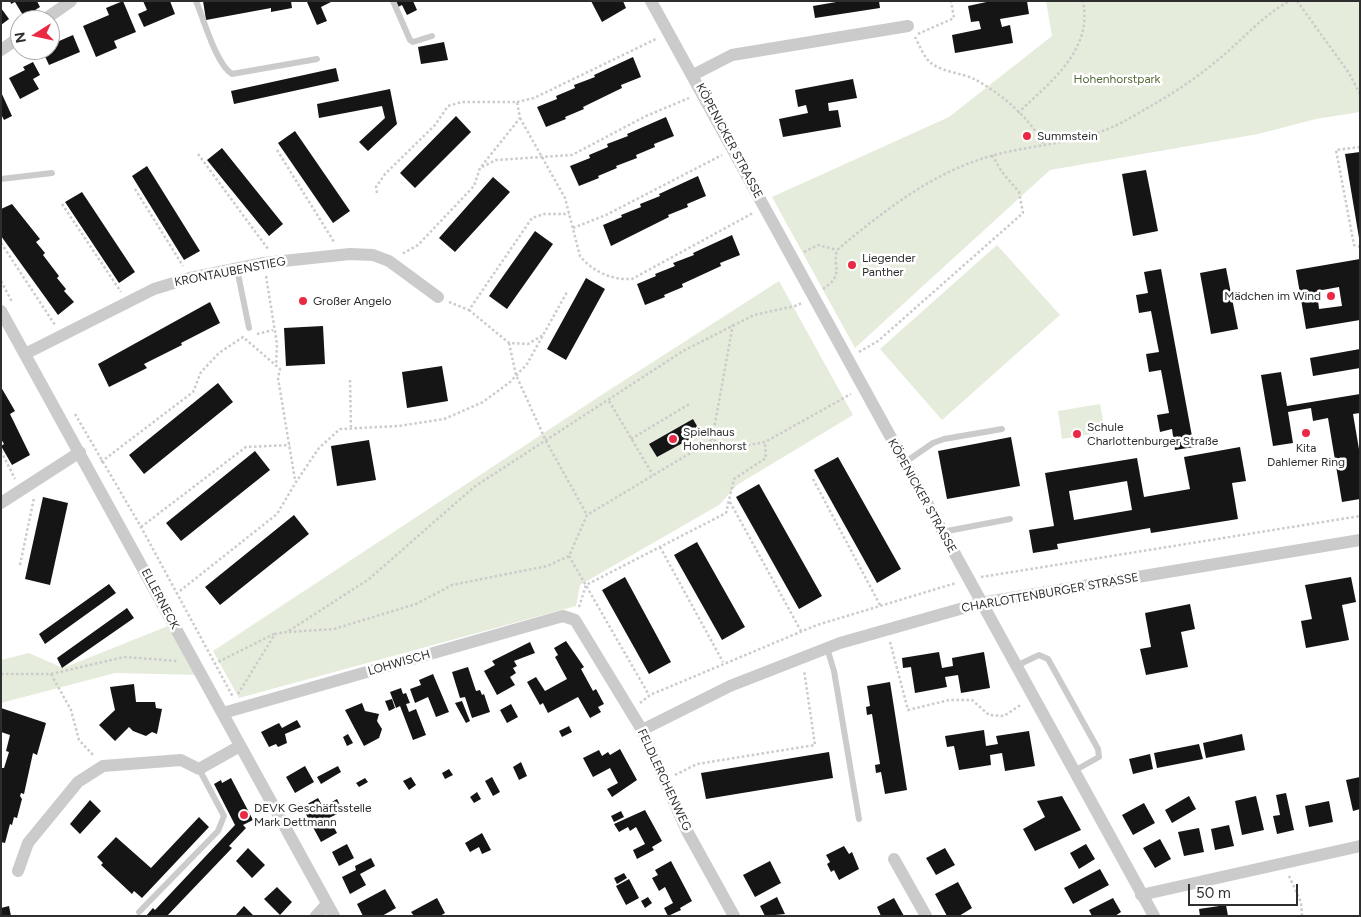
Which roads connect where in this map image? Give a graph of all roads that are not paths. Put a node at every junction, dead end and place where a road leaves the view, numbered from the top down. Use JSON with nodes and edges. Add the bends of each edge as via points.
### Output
{"nodes":[{"id":1,"x":71,"y":1,"type":"edge"},
{"id":2,"x":196,"y":1,"type":"edge"},
{"id":3,"x":393,"y":1,"type":"edge"},
{"id":4,"x":651,"y":1,"type":"edge"},
{"id":5,"x":58,"y":10,"type":"edge"},
{"id":6,"x":911,"y":30,"type":"road end"},
{"id":7,"x":432,"y":36,"type":"dead end"},
{"id":8,"x":317,"y":59,"type":"dead end"},
{"id":9,"x":693,"y":76,"type":"junction"},
{"id":10,"x":52,"y":173,"type":"dead end"},
{"id":11,"x":1,"y":179,"type":"edge"},
{"id":12,"x":236,"y":269,"type":"junction"},
{"id":13,"x":438,"y":297,"type":"road end"},
{"id":14,"x":1,"y":311,"type":"edge"},
{"id":15,"x":249,"y":328,"type":"dead end"},
{"id":16,"x":25,"y":354,"type":"junction"},
{"id":17,"x":1002,"y":429,"type":"dead end"},
{"id":18,"x":80,"y":452,"type":"junction"},
{"id":19,"x":904,"y":463,"type":"junction"},
{"id":20,"x":1,"y":503,"type":"edge"},
{"id":21,"x":1010,"y":519,"type":"dead end"},
{"id":22,"x":942,"y":532,"type":"junction"},
{"id":23,"x":1360,"y":540,"type":"edge"},
{"id":24,"x":981,"y":603,"type":"junction"},
{"id":25,"x":575,"y":620,"type":"joint"},
{"id":26,"x":827,"y":648,"type":"junction"},
{"id":27,"x":1016,"y":666,"type":"junction"},
{"id":28,"x":223,"y":713,"type":"junction"},
{"id":29,"x":642,"y":730,"type":"junction"},
{"id":30,"x":240,"y":746,"type":"junction"},
{"id":31,"x":199,"y":769,"type":"junction"},
{"id":32,"x":1074,"y":771,"type":"junction"},
{"id":33,"x":859,"y":819,"type":"dead end"},
{"id":34,"x":1360,"y":846,"type":"edge"},
{"id":35,"x":894,"y":859,"type":"dead end"},
{"id":36,"x":18,"y":870,"type":"dead end"},
{"id":37,"x":1141,"y":895,"type":"junction"},
{"id":38,"x":327,"y":904,"type":"junction"},
{"id":39,"x":139,"y":912,"type":"dead end"},
{"id":40,"x":316,"y":916,"type":"edge"},
{"id":41,"x":334,"y":916,"type":"edge"},
{"id":42,"x":734,"y":916,"type":"edge"},
{"id":43,"x":926,"y":916,"type":"edge"},
{"id":44,"x":1154,"y":916,"type":"edge"}],
"edges":[{"from":1,"to":5,"type":"street"},
{"from":2,"to":8,"type":"lane","via":[[220,61],[232,74]]},
{"from":3,"to":7,"type":"lane","via":[[410,40],[413,42]]},
{"from":4,"to":9,"type":"street","name":"KÖPENICKER STRASSE"},
{"from":6,"to":9,"type":"street","name":"KÖPENICKER STRASSE","via":[[732,55]]},
{"from":9,"to":19,"type":"street","name":"KÖPENICKER STRASSE"},
{"from":10,"to":11,"type":"lane"},
{"from":12,"to":13,"type":"street","name":"KRONTAUBENSTIEG","via":[[271,262],[373,255],[390,261]]},
{"from":12,"to":15,"type":"lane"},
{"from":12,"to":16,"type":"street","name":"KRONTAUBENSTIEG","via":[[154,289]]},
{"from":14,"to":16,"type":"street","name":"ELLERNECK"},
{"from":16,"to":18,"type":"street","name":"ELLERNECK"},
{"from":17,"to":19,"type":"lane","via":[[944,439]]},
{"from":18,"to":20,"type":"street"},
{"from":18,"to":28,"type":"street","name":"ELLERNECK"},
{"from":19,"to":22,"type":"street","name":"KÖPENICKER STRASSE"},
{"from":21,"to":22,"type":"lane"},
{"from":22,"to":24,"type":"street","name":"KÖPENICKER STRASSE"},
{"from":23,"to":24,"type":"street","name":"CHARLOTTENBURGER STRASSE"},
{"from":24,"to":26,"type":"street","name":"CHARLOTTENBURGER STRASSE"},
{"from":24,"to":27,"type":"street","name":"KÖPENICKER STRASSE"},
{"from":25,"to":28,"type":"street","name":"LOHWISCH","via":[[563,616]]},
{"from":25,"to":29,"type":"street","name":"FELDLERCHENWEG"},
{"from":26,"to":29,"type":"street","name":"CHARLOTTENBURGER STRASSE","via":[[730,686]]},
{"from":26,"to":33,"type":"lane","via":[[834,671]]},
{"from":27,"to":32,"type":"street","name":"KÖPENICKER STRASSE"},
{"from":27,"to":32,"type":"lane","via":[[1039,655],[1048,659],[1098,749],[1099,756]]},
{"from":28,"to":30,"type":"street","name":"ELLERNECK"},
{"from":29,"to":42,"type":"street","name":"FELDLERCHENWEG","via":[[687,831]]},
{"from":30,"to":31,"type":"street"},
{"from":30,"to":38,"type":"street","name":"ELLERNECK"},
{"from":31,"to":36,"type":"street","via":[[181,760],[103,766],[78,782],[28,843]]},
{"from":31,"to":39,"type":"lane","via":[[224,816],[218,831]]},
{"from":32,"to":37,"type":"street","name":"KÖPENICKER STRASSE","via":[[1099,812]]},
{"from":34,"to":37,"type":"street"},
{"from":35,"to":43,"type":"street"},
{"from":37,"to":44,"type":"street","name":"KÖPENICKER STRASSE"},
{"from":38,"to":40,"type":"street"},
{"from":38,"to":41,"type":"street","name":"ELLERNECK"}]}
